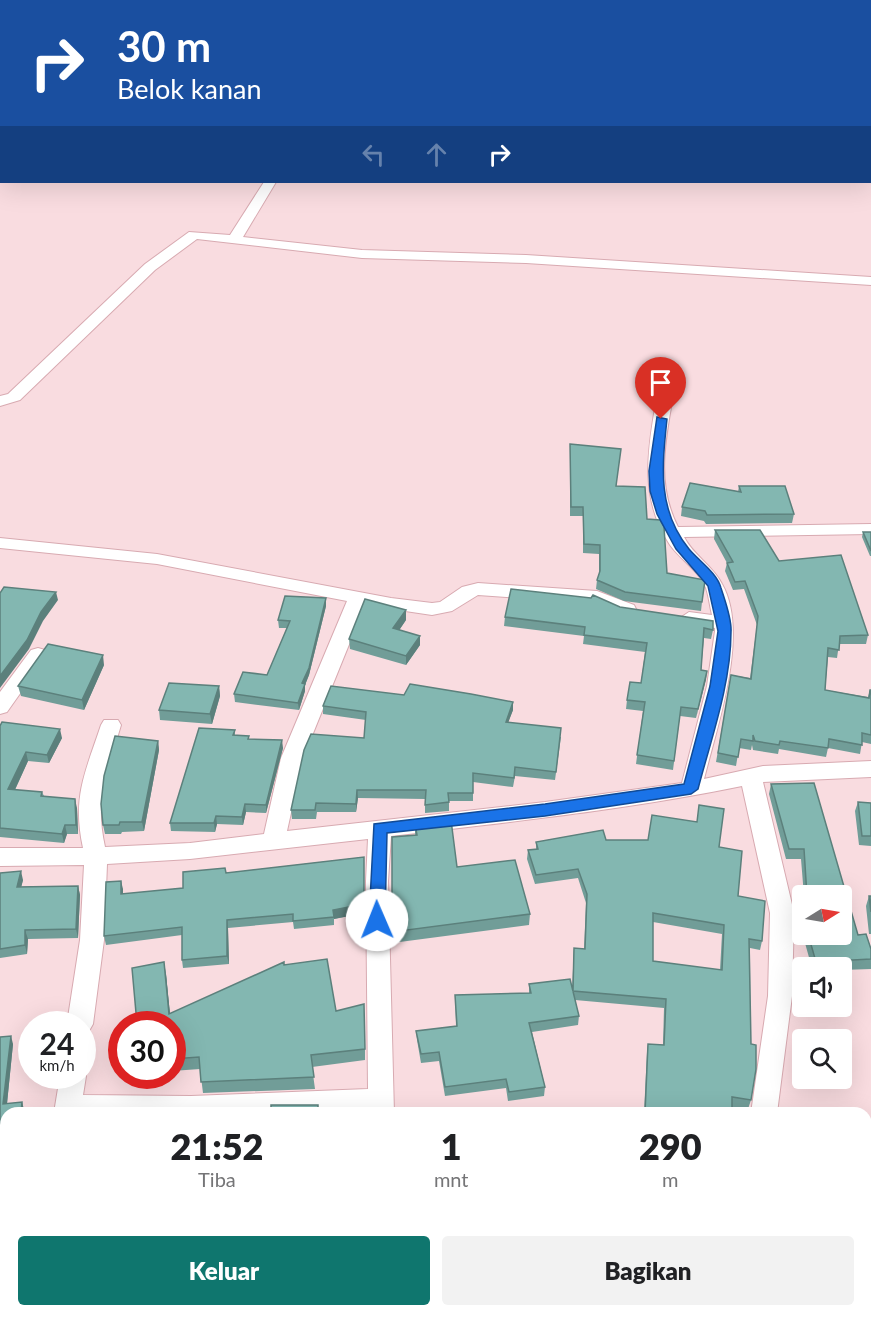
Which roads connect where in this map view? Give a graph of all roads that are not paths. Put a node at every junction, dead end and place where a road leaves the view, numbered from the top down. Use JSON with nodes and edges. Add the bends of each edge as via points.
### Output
{"nodes":[{"id":1,"x":269,"y":183,"type":"edge"},
{"id":2,"x":234,"y":240,"type":"junction"},
{"id":3,"x":871,"y":281,"type":"edge"},
{"id":4,"x":0,"y":401,"type":"edge"},
{"id":5,"x":664,"y":402,"type":"dead end"},
{"id":6,"x":871,"y":529,"type":"edge"},
{"id":7,"x":672,"y":532,"type":"junction"},
{"id":8,"x":0,"y":543,"type":"edge"},
{"id":9,"x":358,"y":598,"type":"junction"},
{"id":10,"x":642,"y":611,"type":"edge"},
{"id":11,"x":676,"y":616,"type":"edge"},
{"id":12,"x":722,"y":623,"type":"junction"},
{"id":13,"x":38,"y":654,"type":"edge"},
{"id":14,"x":0,"y":707,"type":"edge"},
{"id":15,"x":111,"y":725,"type":"dead end"},
{"id":16,"x":871,"y":770,"type":"edge"},
{"id":17,"x":751,"y":777,"type":"junction"},
{"id":18,"x":691,"y":789,"type":"junction"},
{"id":19,"x":380,"y":828,"type":"junction"},
{"id":20,"x":274,"y":841,"type":"junction"},
{"id":21,"x":96,"y":856,"type":"junction"},
{"id":22,"x":0,"y":857,"type":"edge"},
{"id":23,"x":82,"y":1011,"type":"edge"},
{"id":24,"x":72,"y":1089,"type":"edge"},
{"id":25,"x":68,"y":1107,"type":"edge"},
{"id":26,"x":381,"y":1107,"type":"edge"},
{"id":27,"x":765,"y":1107,"type":"edge"}],
"edges":[{"from":1,"to":2,"type":"street"},
{"from":2,"to":3,"type":"street","via":[[362,254],[526,259]]},
{"from":2,"to":4,"type":"street","via":[[201,234],[184,240],[90,322],[14,397]]},
{"from":5,"to":7,"type":"street","via":[[656,481],[663,514]]},
{"from":6,"to":7,"type":"street"},
{"from":7,"to":12,"type":"street","via":[[714,585]]},
{"from":8,"to":9,"type":"street","via":[[125,555]]},
{"from":9,"to":10,"type":"street","via":[[432,609],[445,607],[472,590],[518,590],[597,597],[620,608]]},
{"from":9,"to":20,"type":"street","via":[[292,758]]},
{"from":11,"to":12,"type":"street"},
{"from":12,"to":18,"type":"street","via":[[725,631],[717,686]]},
{"from":13,"to":14,"type":"street"},
{"from":15,"to":21,"type":"street","via":[[91,788],[88,819]]},
{"from":16,"to":17,"type":"street","via":[[782,772]]},
{"from":17,"to":18,"type":"street"},
{"from":17,"to":27,"type":"street","via":[[782,914],[780,996]]},
{"from":18,"to":19,"type":"street"},
{"from":19,"to":20,"type":"street"},
{"from":19,"to":26,"type":"street","via":[[377,881]]},
{"from":20,"to":21,"type":"street"},
{"from":21,"to":22,"type":"street"},
{"from":21,"to":23,"type":"street","via":[[90,956]]},
{"from":24,"to":25,"type":"street"}]}
